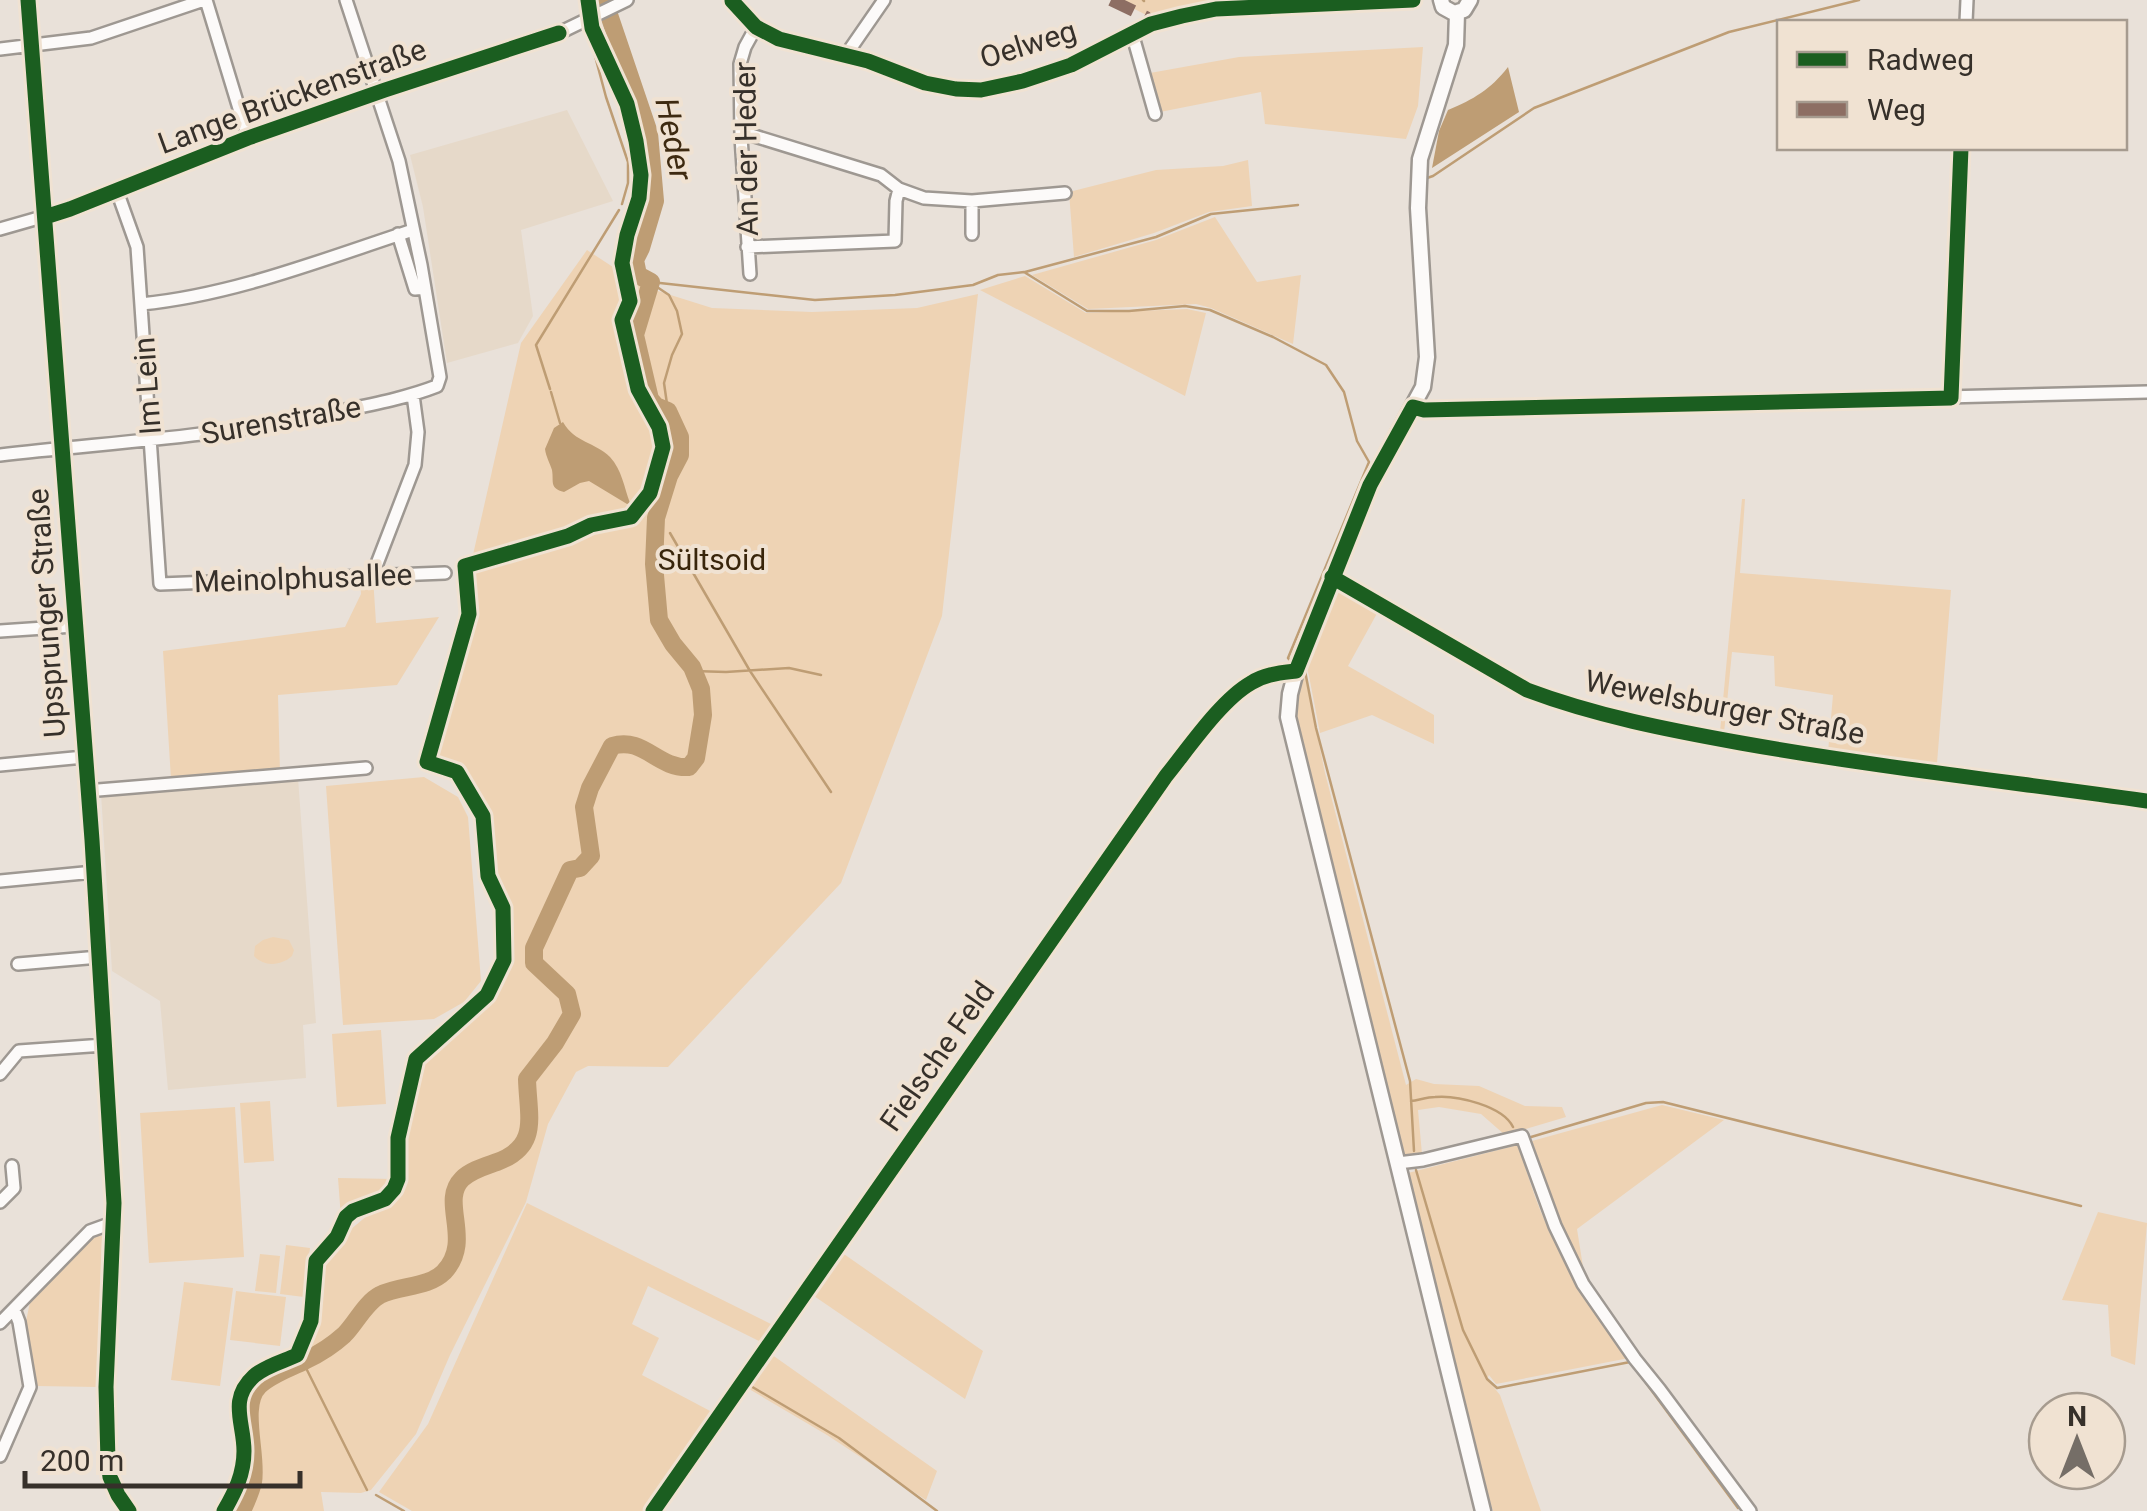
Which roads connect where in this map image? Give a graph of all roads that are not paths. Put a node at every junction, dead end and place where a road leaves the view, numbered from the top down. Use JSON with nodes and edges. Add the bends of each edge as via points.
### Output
{"nodes":[{"id":1,"x":28,"y":0,"type":"edge"},
{"id":2,"x":205,"y":0,"type":"edge"},
{"id":3,"x":346,"y":0,"type":"edge"},
{"id":4,"x":731,"y":0,"type":"edge"},
{"id":5,"x":884,"y":0,"type":"edge"},
{"id":6,"x":1414,"y":0,"type":"edge"},
{"id":7,"x":1441,"y":0,"type":"edge"},
{"id":8,"x":1470,"y":0,"type":"edge"},
{"id":9,"x":1381,"y":1,"type":"edge"},
{"id":10,"x":624,"y":2,"type":"edge"},
{"id":11,"x":1458,"y":12,"type":"junction"},
{"id":12,"x":756,"y":26,"type":"junction"},
{"id":13,"x":1132,"y":33,"type":"junction"},
{"id":14,"x":31,"y":46,"type":"junction"},
{"id":15,"x":0,"y":49,"type":"edge"},
{"id":16,"x":846,"y":55,"type":"junction"},
{"id":17,"x":378,"y":92,"type":"junction"},
{"id":18,"x":1155,"y":114,"type":"dead end"},
{"id":19,"x":741,"y":134,"type":"junction"},
{"id":20,"x":248,"y":138,"type":"junction"},
{"id":21,"x":1961,"y":150,"type":"edge"},
{"id":22,"x":899,"y":189,"type":"junction"},
{"id":23,"x":117,"y":190,"type":"junction"},
{"id":24,"x":1065,"y":193,"type":"dead end"},
{"id":25,"x":972,"y":201,"type":"junction"},
{"id":26,"x":45,"y":216,"type":"junction"},
{"id":27,"x":0,"y":229,"type":"edge"},
{"id":28,"x":413,"y":230,"type":"junction"},
{"id":29,"x":398,"y":234,"type":"junction"},
{"id":30,"x":972,"y":234,"type":"dead end"},
{"id":31,"x":747,"y":248,"type":"junction"},
{"id":32,"x":750,"y":274,"type":"dead end"},
{"id":33,"x":425,"y":288,"type":"junction"},
{"id":34,"x":141,"y":304,"type":"junction"},
{"id":35,"x":2147,"y":392,"type":"edge"},
{"id":36,"x":413,"y":395,"type":"junction"},
{"id":37,"x":1950,"y":398,"type":"junction"},
{"id":38,"x":1413,"y":407,"type":"junction"},
{"id":39,"x":152,"y":441,"type":"junction"},
{"id":40,"x":62,"y":448,"type":"junction"},
{"id":41,"x":0,"y":455,"type":"edge"},
{"id":42,"x":446,"y":572,"type":"dead end"},
{"id":43,"x":374,"y":574,"type":"junction"},
{"id":44,"x":1332,"y":577,"type":"junction"},
{"id":45,"x":160,"y":584,"type":"joint"},
{"id":46,"x":74,"y":626,"type":"junction"},
{"id":47,"x":0,"y":631,"type":"edge"},
{"id":48,"x":1296,"y":671,"type":"junction"},
{"id":49,"x":84,"y":757,"type":"junction"},
{"id":50,"x":0,"y":765,"type":"edge"},
{"id":51,"x":366,"y":768,"type":"dead end"},
{"id":52,"x":86,"y":790,"type":"junction"},
{"id":53,"x":2147,"y":800,"type":"edge"},
{"id":54,"x":94,"y":872,"type":"junction"},
{"id":55,"x":0,"y":880,"type":"edge"},
{"id":56,"x":99,"y":957,"type":"junction"},
{"id":57,"x":18,"y":964,"type":"dead end"},
{"id":58,"x":104,"y":1045,"type":"junction"},
{"id":59,"x":0,"y":1074,"type":"edge"},
{"id":60,"x":1398,"y":1163,"type":"junction"},
{"id":61,"x":12,"y":1166,"type":"dead end"},
{"id":62,"x":0,"y":1202,"type":"edge"},
{"id":63,"x":112,"y":1224,"type":"junction"},
{"id":64,"x":14,"y":1309,"type":"junction"},
{"id":65,"x":0,"y":1324,"type":"edge"},
{"id":66,"x":0,"y":1456,"type":"edge"},
{"id":67,"x":129,"y":1511,"type":"edge"},
{"id":68,"x":653,"y":1511,"type":"edge"},
{"id":69,"x":1484,"y":1511,"type":"edge"},
{"id":70,"x":1750,"y":1511,"type":"edge"}],
"edges":[{"from":1,"to":14,"type":"street","name":"Upsprunger Straße"},
{"from":2,"to":14,"type":"street","via":[[92,38]]},
{"from":2,"to":20,"type":"street"},
{"from":3,"to":17,"type":"street"},
{"from":4,"to":12,"type":"street","name":"Oelweg"},
{"from":5,"to":16,"type":"street"},
{"from":6,"to":9,"type":"street","name":"Oelweg"},
{"from":7,"to":11,"type":"main road"},
{"from":8,"to":11,"type":"main road"},
{"from":9,"to":13,"type":"street","name":"Oelweg","via":[[1216,10]]},
{"from":10,"to":17,"type":"street","name":"Lange Brückenstraße","via":[[559,33]]},
{"from":11,"to":38,"type":"main road","via":[[1456,45],[1420,160],[1427,356]]},
{"from":12,"to":16,"type":"street","name":"Oelweg","via":[[780,39]]},
{"from":12,"to":19,"type":"street","name":"An der Heder","via":[[740,64]]},
{"from":13,"to":16,"type":"street","name":"Oelweg","via":[[1071,65],[981,90],[924,84]]},
{"from":13,"to":18,"type":"street"},
{"from":14,"to":15,"type":"street"},
{"from":14,"to":26,"type":"street","name":"Upsprunger Straße"},
{"from":17,"to":20,"type":"street","name":"Lange Brückenstraße"},
{"from":17,"to":28,"type":"street"},
{"from":19,"to":22,"type":"street","via":[[881,175]]},
{"from":19,"to":31,"type":"street","name":"An der Heder"},
{"from":20,"to":23,"type":"street","name":"Lange Brückenstraße"},
{"from":21,"to":37,"type":"street"},
{"from":22,"to":25,"type":"street"},
{"from":22,"to":31,"type":"street","via":[[896,241]]},
{"from":23,"to":26,"type":"street","name":"Lange Brückenstraße"},
{"from":23,"to":34,"type":"street","name":"Im Lein","via":[[138,247]]},
{"from":24,"to":25,"type":"street"},
{"from":25,"to":30,"type":"street"},
{"from":26,"to":27,"type":"street","name":"Lange Brückenstraße"},
{"from":26,"to":40,"type":"street","name":"Upsprunger Straße"},
{"from":28,"to":29,"type":"street"},
{"from":28,"to":33,"type":"street"},
{"from":29,"to":33,"type":"street","via":[[416,289]]},
{"from":29,"to":34,"type":"street","via":[[241,285]]},
{"from":31,"to":32,"type":"street","name":"An der Heder"},
{"from":33,"to":36,"type":"street","name":"Surenstraße","via":[[440,377],[437,386]]},
{"from":34,"to":39,"type":"street","name":"Im Lein"},
{"from":35,"to":37,"type":"street"},
{"from":36,"to":39,"type":"street","name":"Surenstraße","via":[[290,422]]},
{"from":36,"to":43,"type":"street","via":[[415,464]]},
{"from":37,"to":38,"type":"street"},
{"from":38,"to":44,"type":"main road","via":[[1370,485]]},
{"from":39,"to":40,"type":"street","name":"Surenstraße"},
{"from":39,"to":45,"type":"street","name":"Im Lein"},
{"from":40,"to":41,"type":"street","name":"Surenstraße"},
{"from":40,"to":46,"type":"street","name":"Upsprunger Straße"},
{"from":42,"to":43,"type":"street","name":"Meinolphusallee"},
{"from":43,"to":45,"type":"street","name":"Meinolphusallee"},
{"from":44,"to":48,"type":"main road"},
{"from":44,"to":53,"type":"street","name":"Wewelsburger Straße","via":[[1528,690],[1658,728],[1823,758]]},
{"from":46,"to":47,"type":"street"},
{"from":46,"to":49,"type":"street","name":"Upsprunger Straße"},
{"from":48,"to":60,"type":"main road","via":[[1288,717]]},
{"from":48,"to":68,"type":"street","name":"Fielsche Feld","via":[[1248,684],[1166,776]]},
{"from":49,"to":50,"type":"street"},
{"from":49,"to":52,"type":"street","name":"Upsprunger Straße"},
{"from":51,"to":52,"type":"street"},
{"from":52,"to":54,"type":"street","name":"Upsprunger Straße"},
{"from":54,"to":55,"type":"street"},
{"from":54,"to":56,"type":"street","name":"Upsprunger Straße"},
{"from":56,"to":57,"type":"street"},
{"from":56,"to":58,"type":"street","name":"Upsprunger Straße"},
{"from":58,"to":59,"type":"street","via":[[20,1051]]},
{"from":58,"to":63,"type":"street","name":"Upsprunger Straße"},
{"from":60,"to":69,"type":"main road"},
{"from":60,"to":70,"type":"street","via":[[1522,1136],[1584,1284]]},
{"from":61,"to":62,"type":"street","via":[[14,1188]]},
{"from":63,"to":64,"type":"street","via":[[90,1231]]},
{"from":63,"to":67,"type":"street","name":"Upsprunger Straße","via":[[108,1460]]},
{"from":64,"to":65,"type":"street"},
{"from":64,"to":66,"type":"street","via":[[30,1387]]}]}
